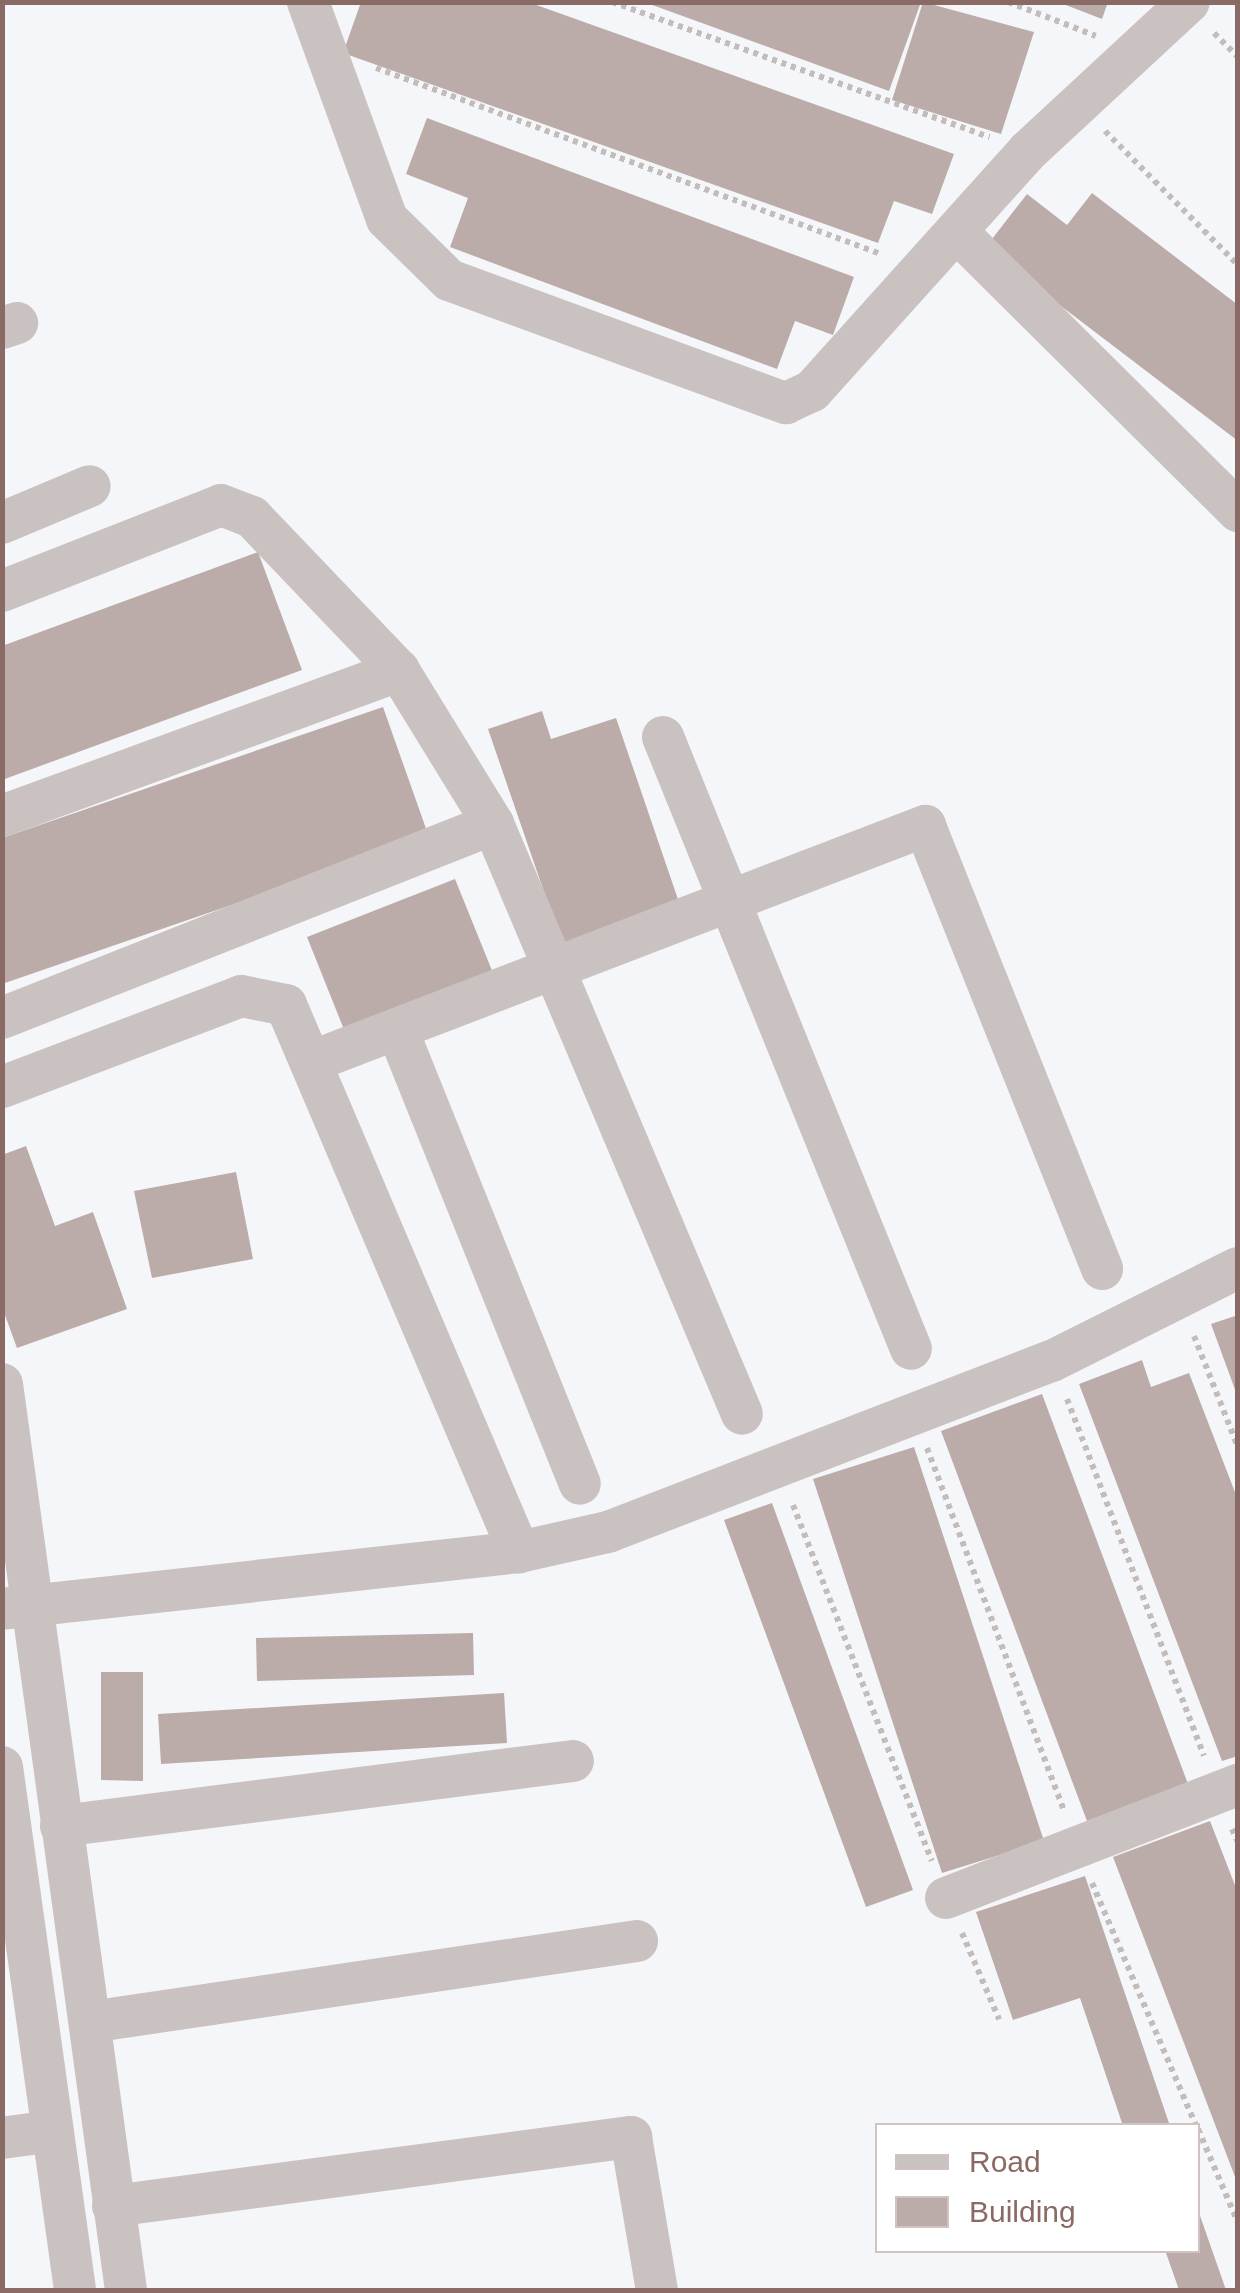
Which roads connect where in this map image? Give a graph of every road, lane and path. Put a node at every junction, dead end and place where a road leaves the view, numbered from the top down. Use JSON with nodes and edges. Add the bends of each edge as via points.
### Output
{"nodes":[{"id":1,"x":308,"y":2,"type":"edge"},
{"id":2,"x":612,"y":2,"type":"edge"},
{"id":3,"x":1008,"y":2,"type":"edge"},
{"id":4,"x":1189,"y":2,"type":"edge"},
{"id":5,"x":325,"y":49,"type":"junction"},
{"id":6,"x":1139,"y":52,"type":"junction"},
{"id":7,"x":1079,"y":105,"type":"junction"},
{"id":8,"x":1028,"y":150,"type":"junction"},
{"id":9,"x":958,"y":234,"type":"junction"},
{"id":10,"x":1238,"y":265,"type":"edge"},
{"id":11,"x":920,"y":268,"type":"junction"},
{"id":12,"x":90,"y":486,"type":"dead end"},
{"id":13,"x":1238,"y":511,"type":"edge"},
{"id":14,"x":2,"y":523,"type":"edge"},
{"id":15,"x":2,"y":591,"type":"edge"},
{"id":16,"x":399,"y":670,"type":"junction"},
{"id":17,"x":663,"y":737,"type":"dead end"},
{"id":18,"x":2,"y":816,"type":"edge"},
{"id":19,"x":493,"y":824,"type":"junction"},
{"id":20,"x":729,"y":903,"type":"junction"},
{"id":21,"x":554,"y":973,"type":"junction"},
{"id":22,"x":2,"y":1018,"type":"edge"},
{"id":23,"x":397,"y":1029,"type":"junction"},
{"id":24,"x":332,"y":1054,"type":"junction"},
{"id":25,"x":2,"y":1088,"type":"edge"},
{"id":26,"x":1238,"y":1268,"type":"edge"},
{"id":27,"x":1102,"y":1269,"type":"dead end"},
{"id":28,"x":1178,"y":1298,"type":"junction"},
{"id":29,"x":911,"y":1349,"type":"dead end"},
{"id":30,"x":1052,"y":1361,"type":"junction"},
{"id":31,"x":2,"y":1384,"type":"edge"},
{"id":32,"x":742,"y":1414,"type":"dead end"},
{"id":33,"x":915,"y":1415,"type":"junction"},
{"id":34,"x":1238,"y":1446,"type":"edge"},
{"id":35,"x":778,"y":1468,"type":"junction"},
{"id":36,"x":580,"y":1484,"type":"dead end"},
{"id":37,"x":519,"y":1552,"type":"junction"},
{"id":38,"x":20,"y":1607,"type":"edge"},
{"id":39,"x":573,"y":1761,"type":"dead end"},
{"id":40,"x":2,"y":1766,"type":"edge"},
{"id":41,"x":1228,"y":1789,"type":"edge"},
{"id":42,"x":61,"y":1826,"type":"junction"},
{"id":43,"x":1238,"y":1842,"type":"edge"},
{"id":44,"x":1077,"y":1847,"type":"junction"},
{"id":45,"x":946,"y":1898,"type":"junction"},
{"id":46,"x":636,"y":1941,"type":"dead end"},
{"id":47,"x":998,"y":2019,"type":"dead end"},
{"id":48,"x":90,"y":2022,"type":"junction"},
{"id":49,"x":1195,"y":2123,"type":"edge"},
{"id":50,"x":53,"y":2131,"type":"junction"},
{"id":51,"x":1200,"y":2134,"type":"edge"},
{"id":52,"x":2,"y":2138,"type":"edge"},
{"id":53,"x":113,"y":2206,"type":"junction"},
{"id":54,"x":1238,"y":2223,"type":"edge"},
{"id":55,"x":75,"y":2290,"type":"edge"},
{"id":56,"x":126,"y":2290,"type":"edge"},
{"id":57,"x":657,"y":2290,"type":"edge"}],
"edges":[{"from":1,"to":5,"type":"street"},
{"from":2,"to":8,"type":"path"},
{"from":3,"to":6,"type":"path"},
{"from":4,"to":6,"type":"street"},
{"from":5,"to":11,"type":"path"},
{"from":5,"to":11,"type":"street","via":[[387,219],[449,280],[786,403],[812,390]]},
{"from":6,"to":7,"type":"street"},
{"from":7,"to":8,"type":"street"},
{"from":7,"to":10,"type":"path"},
{"from":8,"to":9,"type":"street"},
{"from":9,"to":11,"type":"street"},
{"from":9,"to":13,"type":"street"},
{"from":12,"to":14,"type":"street"},
{"from":15,"to":16,"type":"street","via":[[222,505],[252,517]]},
{"from":16,"to":18,"type":"street"},
{"from":16,"to":19,"type":"street"},
{"from":17,"to":20,"type":"street"},
{"from":19,"to":21,"type":"street"},
{"from":19,"to":22,"type":"street"},
{"from":20,"to":21,"type":"street"},
{"from":20,"to":27,"type":"street","via":[[915,828],[932,832]]},
{"from":20,"to":29,"type":"street"},
{"from":21,"to":23,"type":"street"},
{"from":21,"to":32,"type":"street"},
{"from":23,"to":24,"type":"street"},
{"from":23,"to":36,"type":"street"},
{"from":24,"to":25,"type":"street","via":[[286,1005],[241,996]]},
{"from":24,"to":37,"type":"street"},
{"from":26,"to":28,"type":"street"},
{"from":28,"to":30,"type":"street"},
{"from":28,"to":34,"type":"path"},
{"from":30,"to":33,"type":"street"},
{"from":30,"to":41,"type":"path"},
{"from":31,"to":38,"type":"street"},
{"from":33,"to":35,"type":"street"},
{"from":33,"to":44,"type":"path"},
{"from":35,"to":37,"type":"street","via":[[608,1532]]},
{"from":35,"to":45,"type":"path"},
{"from":37,"to":38,"type":"street"},
{"from":38,"to":42,"type":"street"},
{"from":39,"to":42,"type":"street"},
{"from":40,"to":50,"type":"street"},
{"from":41,"to":43,"type":"path"},
{"from":41,"to":44,"type":"street"},
{"from":42,"to":48,"type":"street"},
{"from":44,"to":45,"type":"street"},
{"from":44,"to":49,"type":"path"},
{"from":45,"to":47,"type":"path"},
{"from":46,"to":48,"type":"street"},
{"from":48,"to":53,"type":"street"},
{"from":50,"to":52,"type":"street"},
{"from":50,"to":55,"type":"street"},
{"from":51,"to":54,"type":"path"},
{"from":53,"to":56,"type":"street"},
{"from":53,"to":57,"type":"street","via":[[631,2138]]}]}
